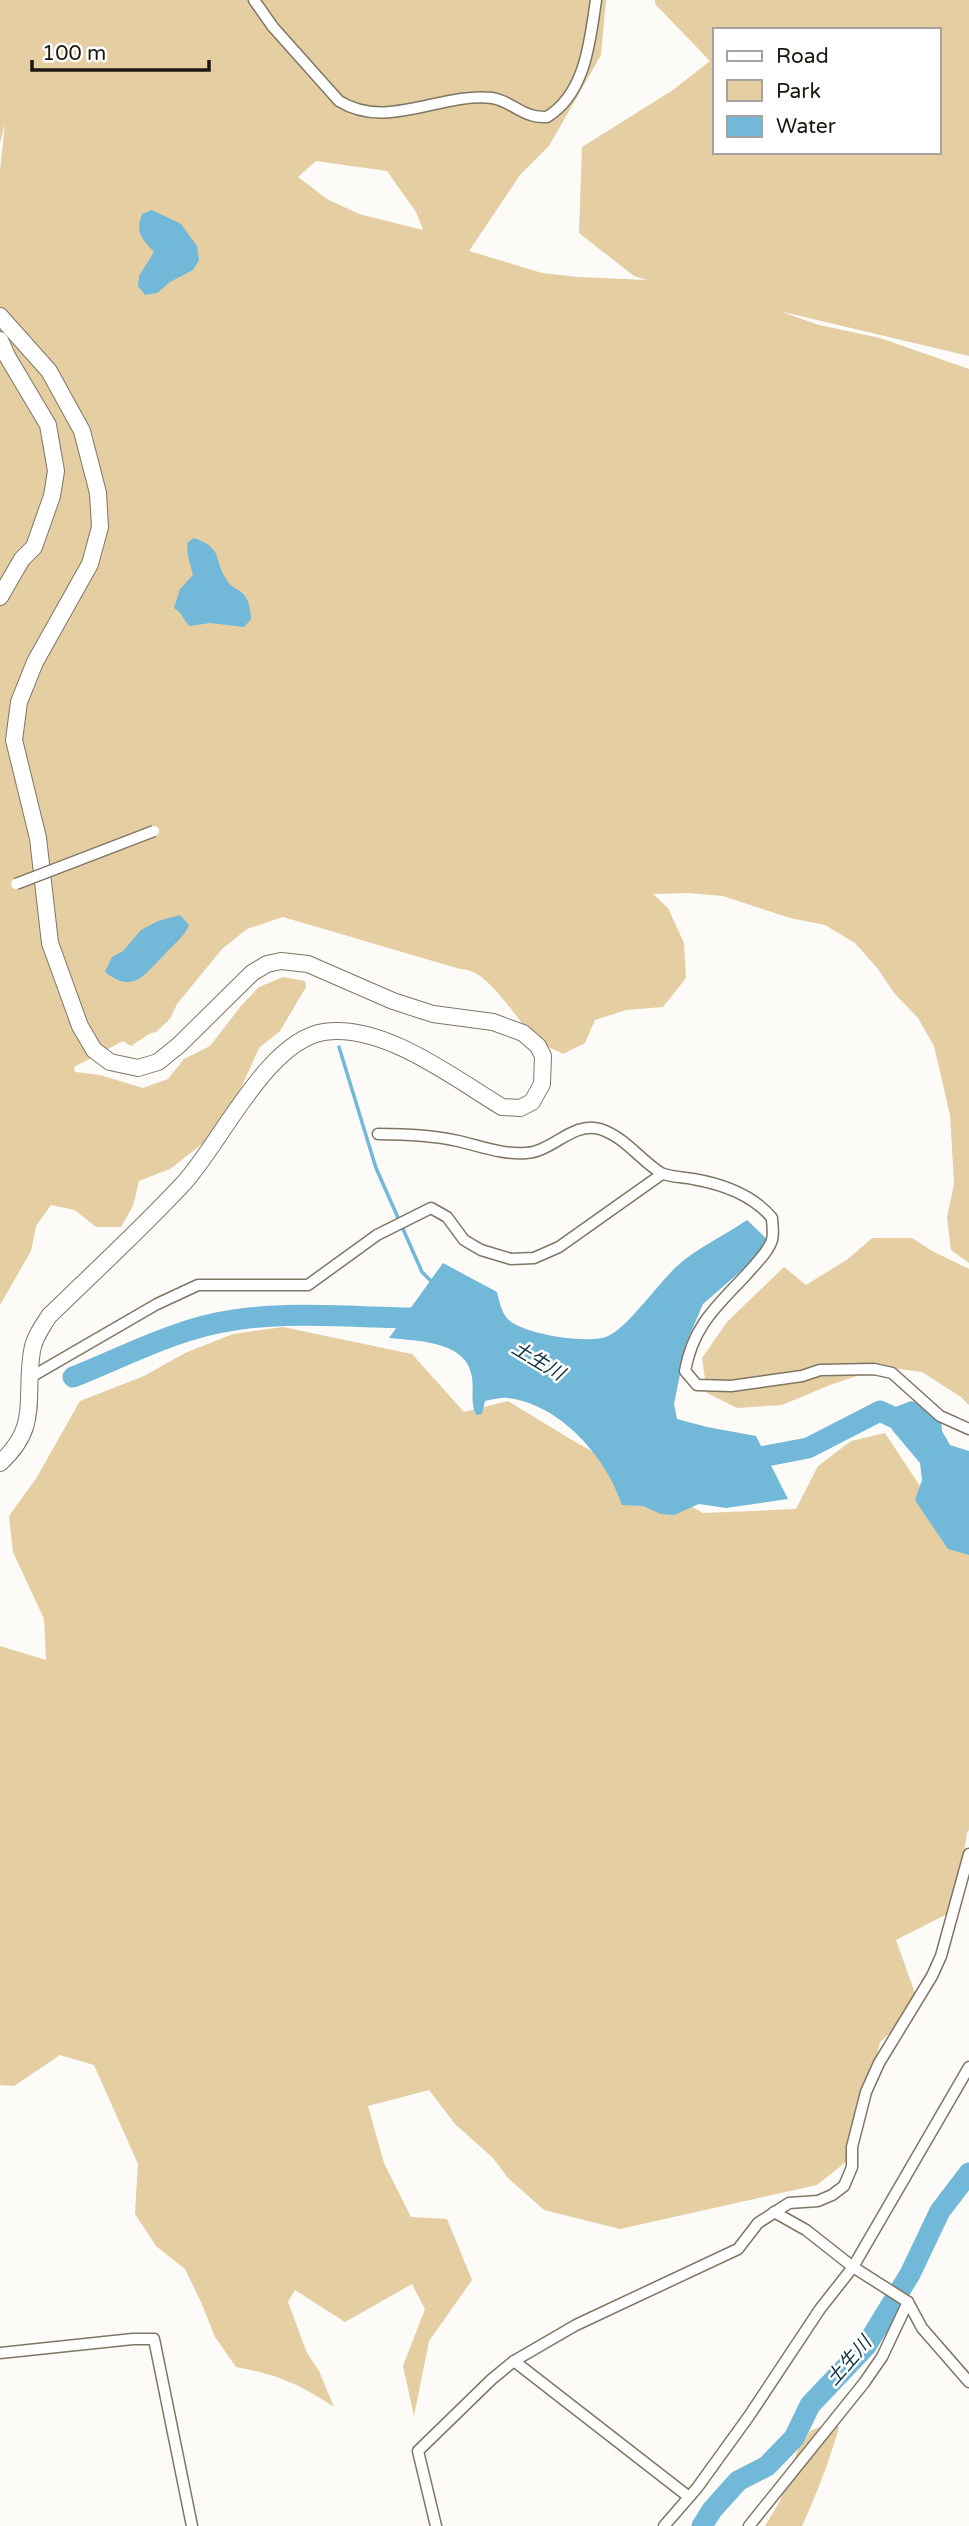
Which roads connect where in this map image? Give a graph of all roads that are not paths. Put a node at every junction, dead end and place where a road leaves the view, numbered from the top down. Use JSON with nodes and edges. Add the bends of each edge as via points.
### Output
{"nodes":[{"id":1,"x":254,"y":0,"type":"edge"},
{"id":2,"x":596,"y":0,"type":"edge"},
{"id":3,"x":0,"y":316,"type":"edge"},
{"id":4,"x":0,"y":340,"type":"edge"},
{"id":5,"x":0,"y":597,"type":"edge"},
{"id":6,"x":154,"y":831,"type":"dead end"},
{"id":7,"x":16,"y":884,"type":"dead end"},
{"id":8,"x":378,"y":1133,"type":"dead end"},
{"id":9,"x":662,"y":1174,"type":"junction"},
{"id":10,"x":31,"y":1377,"type":"junction"},
{"id":11,"x":969,"y":1429,"type":"edge"},
{"id":12,"x":0,"y":1463,"type":"edge"},
{"id":13,"x":969,"y":1854,"type":"edge"},
{"id":14,"x":969,"y":2067,"type":"edge"},
{"id":15,"x":774,"y":2211,"type":"junction"},
{"id":16,"x":853,"y":2267,"type":"junction"},
{"id":17,"x":908,"y":2302,"type":"junction"},
{"id":18,"x":0,"y":2353,"type":"edge"},
{"id":19,"x":514,"y":2361,"type":"junction"},
{"id":20,"x":969,"y":2382,"type":"edge"},
{"id":21,"x":689,"y":2497,"type":"junction"},
{"id":22,"x":192,"y":2526,"type":"edge"},
{"id":23,"x":436,"y":2526,"type":"edge"},
{"id":24,"x":664,"y":2526,"type":"edge"},
{"id":25,"x":749,"y":2526,"type":"edge"}],
"edges":[{"from":1,"to":2,"type":"street","via":[[281,37],[351,109],[398,112],[460,98],[493,98],[532,116],[547,117],[564,104],[588,54]]},
{"from":3,"to":10,"type":"street","via":[[49,371],[82,431],[98,493],[100,527],[90,564],[35,662],[19,702],[14,740],[38,838],[50,943],[80,1026],[94,1049],[110,1062],[138,1068],[158,1062],[251,973],[281,961],[308,964],[433,1014],[514,1028],[538,1046],[543,1056],[542,1084],[536,1097],[511,1109],[417,1055],[357,1033],[325,1032],[291,1046],[255,1085],[183,1184],[49,1317],[32,1350]]},
{"from":4,"to":5,"type":"street","via":[[48,425],[55,471],[52,496],[34,547]]},
{"from":6,"to":7,"type":"street","bridge":true},
{"from":8,"to":9,"type":"street","via":[[422,1135],[522,1154],[549,1147],[585,1128],[600,1129],[634,1148]]},
{"from":9,"to":10,"type":"street","via":[[559,1247],[534,1258],[511,1259],[481,1250],[431,1208],[377,1235],[308,1285],[198,1285]]},
{"from":9,"to":11,"type":"street","via":[[702,1180],[749,1197],[772,1218],[768,1248],[710,1313],[689,1348],[685,1371],[690,1380],[697,1385],[731,1386],[820,1370],[874,1368],[892,1373],[940,1416]]},
{"from":10,"to":12,"type":"street","via":[[27,1427]]},
{"from":13,"to":15,"type":"street","via":[[941,1956],[866,2091],[852,2147],[852,2167],[844,2186],[818,2201],[789,2203]]},
{"from":14,"to":16,"type":"street"},
{"from":15,"to":16,"type":"street"},
{"from":15,"to":19,"type":"street","via":[[738,2249],[576,2325]]},
{"from":16,"to":17,"type":"street"},
{"from":16,"to":21,"type":"street"},
{"from":17,"to":20,"type":"street","via":[[922,2328]]},
{"from":17,"to":25,"type":"street","via":[[864,2383]]},
{"from":18,"to":22,"type":"street","via":[[154,2339]]},
{"from":19,"to":21,"type":"street"},
{"from":19,"to":23,"type":"street","via":[[418,2451]]},
{"from":21,"to":24,"type":"street"}]}
